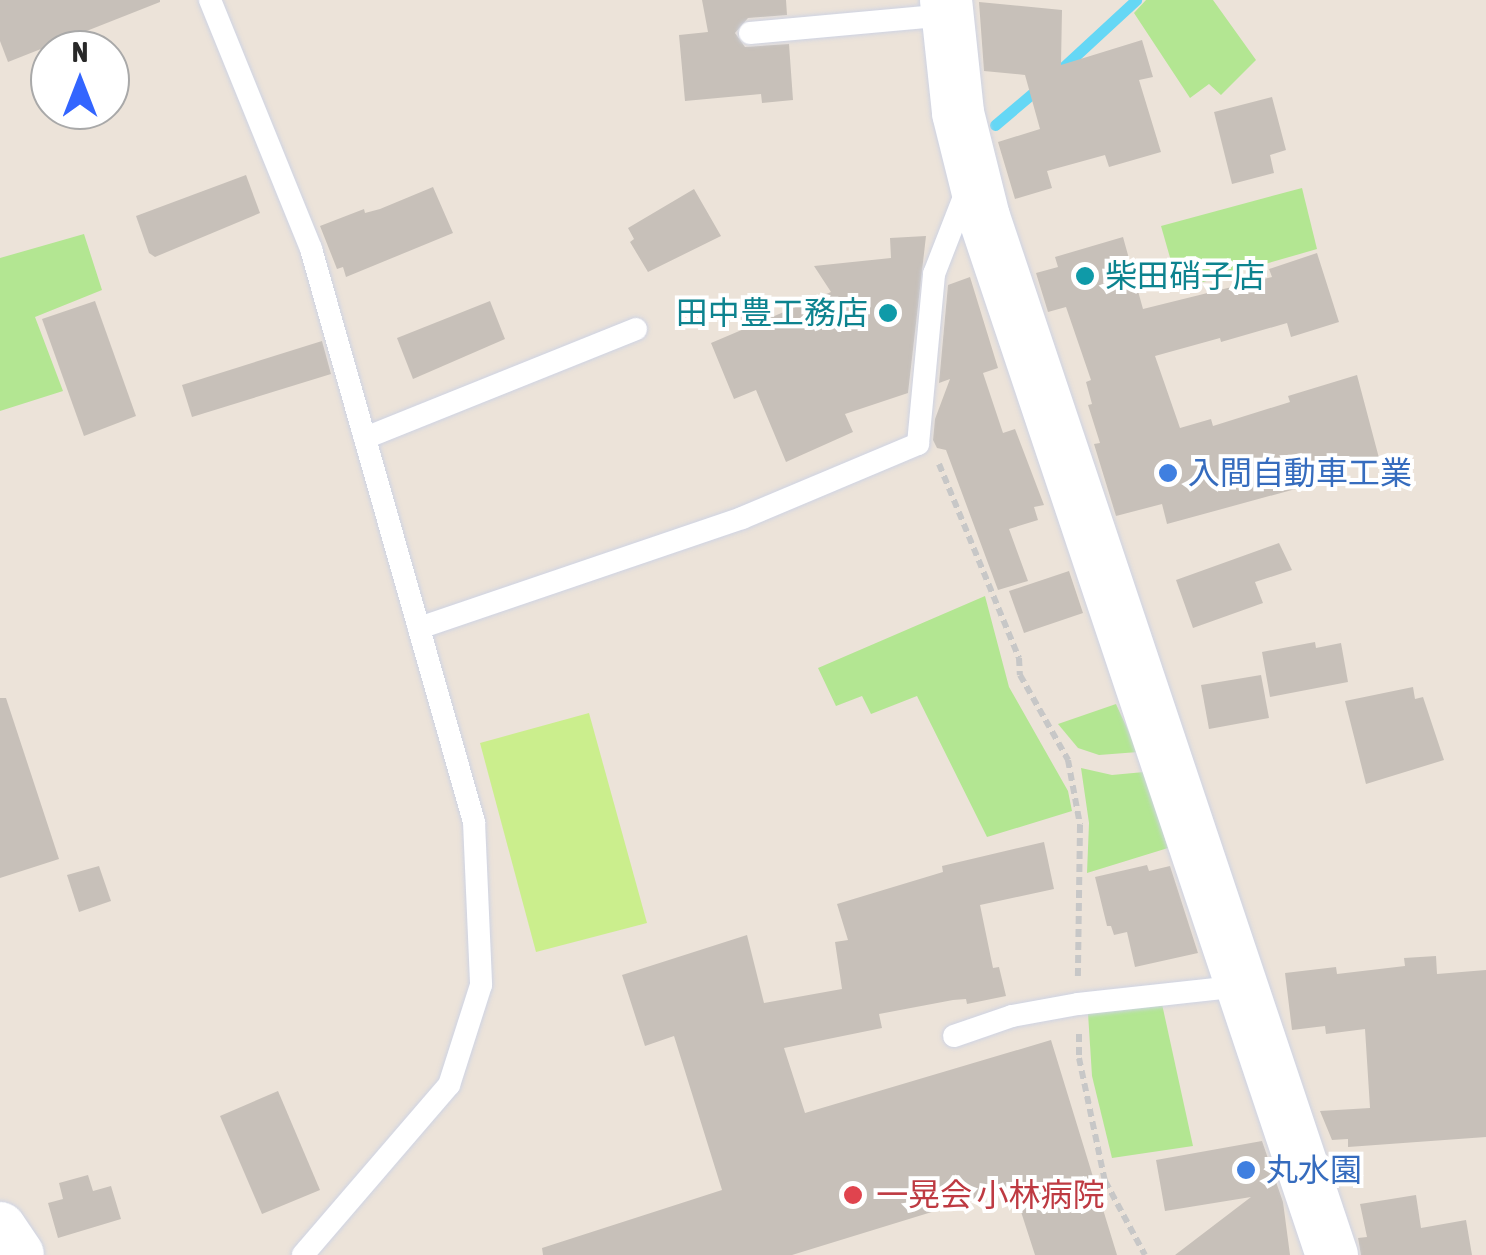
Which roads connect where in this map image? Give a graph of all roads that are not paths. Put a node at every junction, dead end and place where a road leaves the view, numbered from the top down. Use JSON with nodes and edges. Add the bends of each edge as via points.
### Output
{"nodes":[{"id":1,"x":210,"y":0,"type":"edge"},
{"id":2,"x":947,"y":8,"type":"edge"},
{"id":3,"x":750,"y":34,"type":"dead end"},
{"id":4,"x":972,"y":175,"type":"junction"},
{"id":5,"x":636,"y":329,"type":"dead end"},
{"id":6,"x":365,"y":438,"type":"junction"},
{"id":7,"x":419,"y":628,"type":"junction"},
{"id":8,"x":1240,"y":986,"type":"junction"},
{"id":9,"x":954,"y":1036,"type":"dead end"},
{"id":10,"x":0,"y":1228,"type":"edge"},
{"id":11,"x":18,"y":1255,"type":"edge"},
{"id":12,"x":303,"y":1255,"type":"edge"},
{"id":13,"x":1332,"y":1255,"type":"edge"}],
"edges":[{"from":1,"to":6,"type":"lane","via":[[311,249]]},
{"from":2,"to":3,"type":"lane"},
{"from":2,"to":4,"type":"street"},
{"from":4,"to":7,"type":"lane","via":[[934,274],[918,444],[742,518]]},
{"from":4,"to":8,"type":"street"},
{"from":5,"to":6,"type":"lane"},
{"from":6,"to":7,"type":"lane"},
{"from":7,"to":12,"type":"lane","via":[[474,822],[482,985],[449,1085]]},
{"from":8,"to":9,"type":"lane","via":[[1078,1004]]},
{"from":8,"to":13,"type":"street"},
{"from":10,"to":11,"type":"street"}]}
